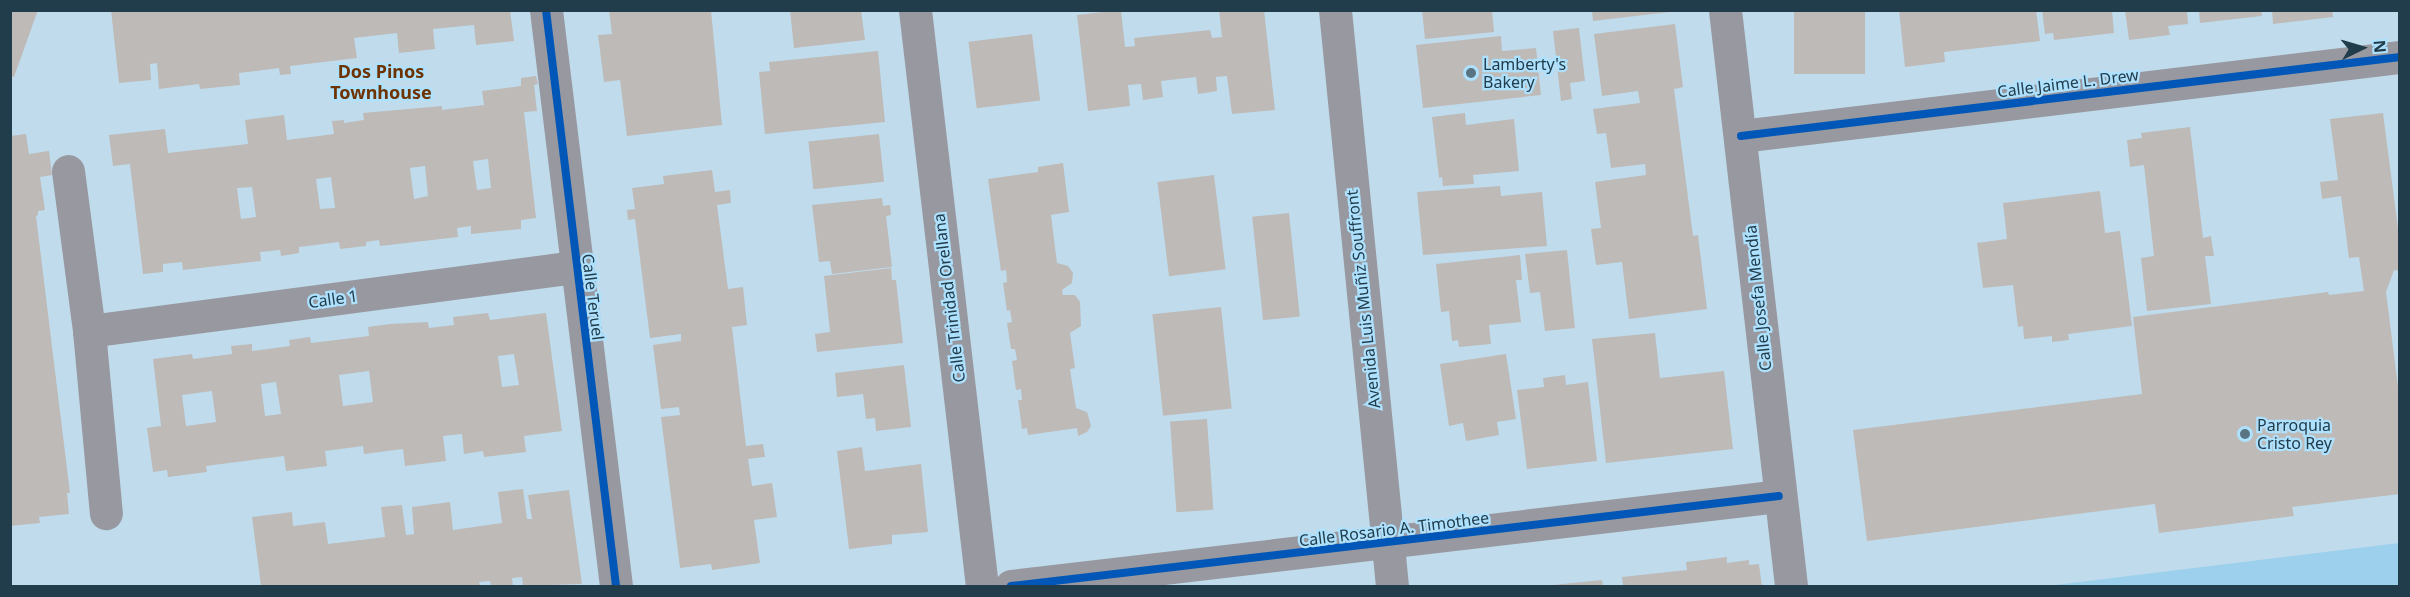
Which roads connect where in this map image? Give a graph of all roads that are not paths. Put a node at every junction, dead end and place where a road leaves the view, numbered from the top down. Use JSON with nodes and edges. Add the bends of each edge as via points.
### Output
{"nodes":[{"id":1,"x":546,"y":10,"type":"edge"},
{"id":2,"x":915,"y":10,"type":"edge"},
{"id":3,"x":1335,"y":10,"type":"edge"},
{"id":4,"x":1725,"y":10,"type":"edge"},
{"id":5,"x":2400,"y":57,"type":"edge"},
{"id":6,"x":1741,"y":136,"type":"junction"},
{"id":7,"x":68,"y":171,"type":"dead end"},
{"id":8,"x":576,"y":267,"type":"junction"},
{"id":9,"x":89,"y":331,"type":"junction"},
{"id":10,"x":1779,"y":496,"type":"junction"},
{"id":11,"x":106,"y":513,"type":"dead end"},
{"id":12,"x":1388,"y":543,"type":"junction"},
{"id":13,"x":616,"y":586,"type":"edge"},
{"id":14,"x":982,"y":586,"type":"edge"},
{"id":15,"x":1011,"y":586,"type":"edge"},
{"id":16,"x":1392,"y":586,"type":"edge"},
{"id":17,"x":1791,"y":586,"type":"edge"}],
"edges":[{"from":1,"to":8,"type":"street","name":"Calle Teruel"},
{"from":2,"to":14,"type":"street","name":"Calle Trinidad Orellana"},
{"from":3,"to":12,"type":"street","name":"Avenida Luis Muñiz Souffront"},
{"from":4,"to":6,"type":"street","name":"Calle Josefa Mendía"},
{"from":5,"to":6,"type":"street","name":"Calle Jaime L. Drew"},
{"from":6,"to":10,"type":"street","name":"Calle Josefa Mendía"},
{"from":7,"to":9,"type":"street"},
{"from":8,"to":9,"type":"street","name":"Calle 1"},
{"from":8,"to":13,"type":"street","name":"Calle Teruel"},
{"from":9,"to":11,"type":"street"},
{"from":10,"to":12,"type":"street","name":"Calle Rosario A. Timothee"},
{"from":10,"to":17,"type":"street","name":"Calle Josefa Mendía"},
{"from":12,"to":15,"type":"street","name":"Calle Rosario A. Timothee"},
{"from":12,"to":16,"type":"street","name":"Avenida Luis Muñiz Souffront"}]}
